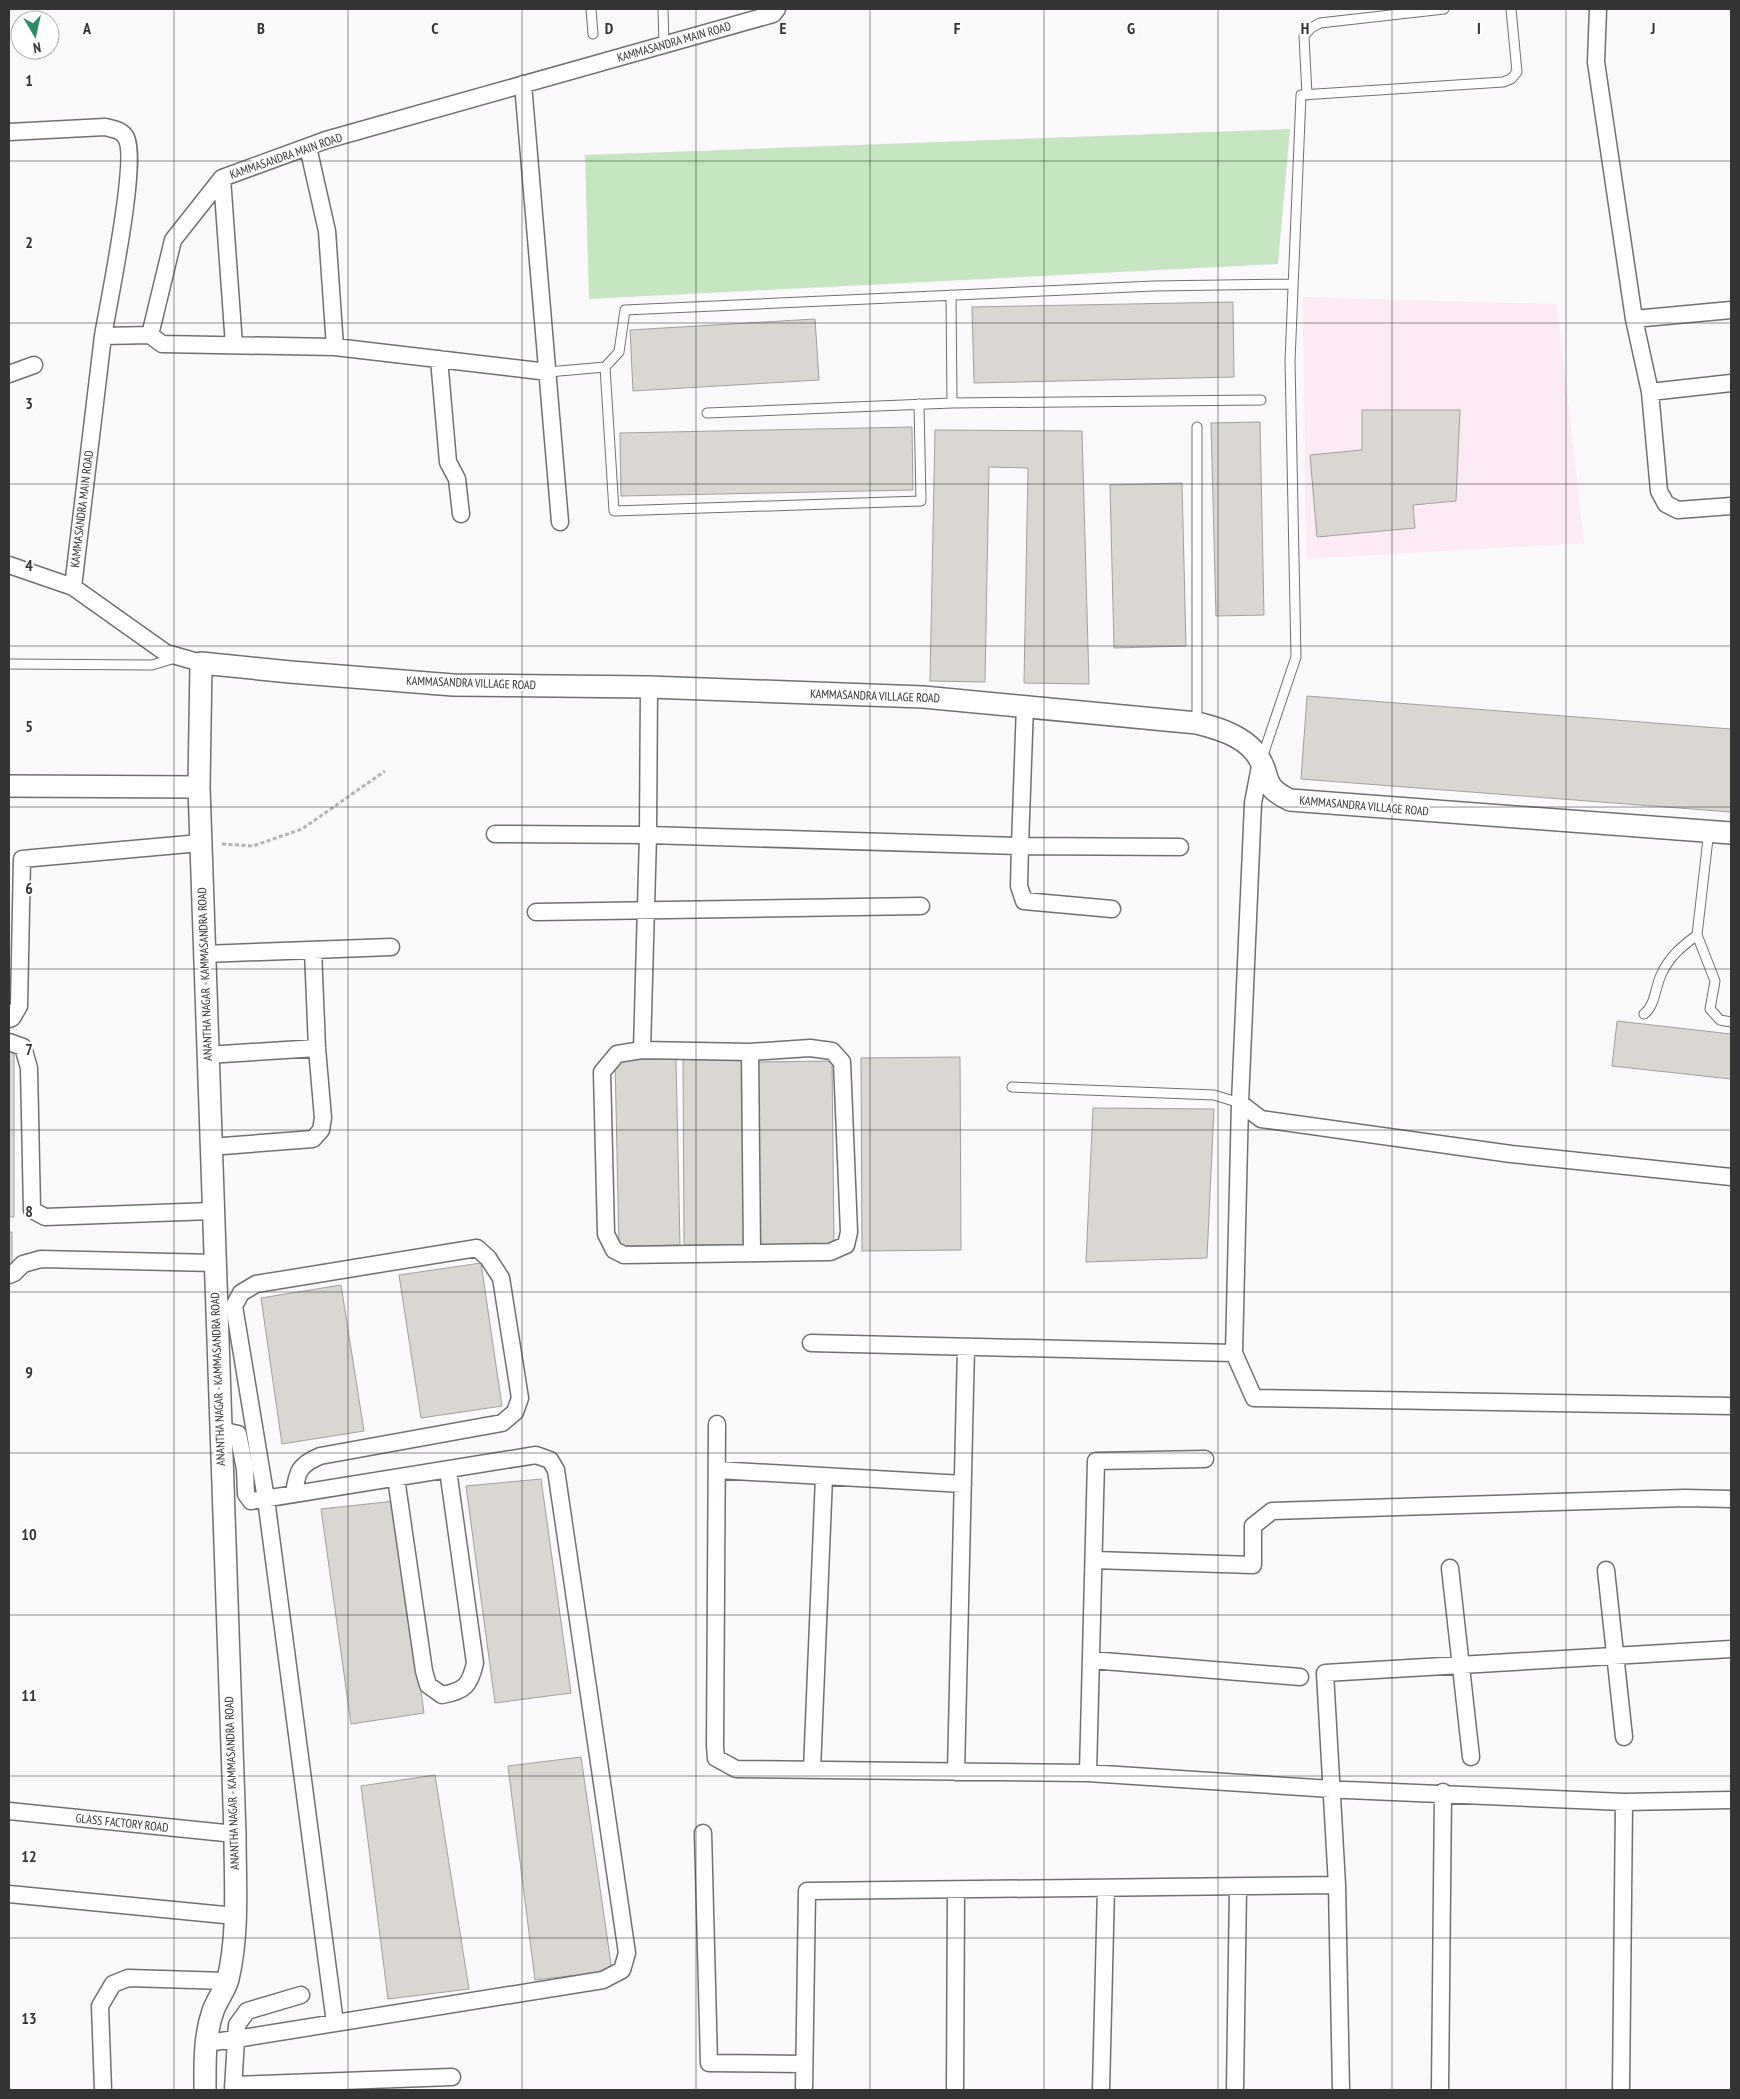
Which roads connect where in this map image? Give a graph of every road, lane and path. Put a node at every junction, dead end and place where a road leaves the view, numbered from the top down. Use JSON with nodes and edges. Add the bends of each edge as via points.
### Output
{"nodes":[{"id":1,"x":591,"y":9,"type":"edge"},
{"id":2,"x":663,"y":9,"type":"edge"},
{"id":3,"x":777,"y":9,"type":"edge"},
{"id":4,"x":1444,"y":9,"type":"edge"},
{"id":5,"x":1511,"y":9,"type":"edge"},
{"id":6,"x":1598,"y":9,"type":"edge"},
{"id":7,"x":593,"y":34,"type":"dead end"},
{"id":8,"x":664,"y":44,"type":"junction"},
{"id":9,"x":523,"y":84,"type":"junction"},
{"id":10,"x":1307,"y":95,"type":"junction"},
{"id":11,"x":9,"y":132,"type":"edge"},
{"id":12,"x":308,"y":147,"type":"junction"},
{"id":13,"x":222,"y":178,"type":"junction"},
{"id":14,"x":1292,"y":284,"type":"junction"},
{"id":15,"x":951,"y":295,"type":"junction"},
{"id":16,"x":1731,"y":310,"type":"edge"},
{"id":17,"x":1634,"y":319,"type":"junction"},
{"id":18,"x":150,"y":335,"type":"junction"},
{"id":19,"x":103,"y":336,"type":"junction"},
{"id":20,"x":234,"y":345,"type":"junction"},
{"id":21,"x":335,"y":347,"type":"junction"},
{"id":22,"x":440,"y":359,"type":"junction"},
{"id":23,"x":34,"y":366,"type":"dead end"},
{"id":24,"x":605,"y":367,"type":"junction"},
{"id":25,"x":548,"y":372,"type":"junction"},
{"id":26,"x":9,"y":374,"type":"edge"},
{"id":27,"x":1731,"y":383,"type":"edge"},
{"id":28,"x":1650,"y":392,"type":"junction"},
{"id":29,"x":1261,"y":400,"type":"dead end"},
{"id":30,"x":952,"y":403,"type":"junction"},
{"id":31,"x":919,"y":404,"type":"junction"},
{"id":32,"x":707,"y":413,"type":"dead end"},
{"id":33,"x":1197,"y":427,"type":"dead end"},
{"id":34,"x":1731,"y":506,"type":"edge"},
{"id":35,"x":461,"y":514,"type":"dead end"},
{"id":36,"x":560,"y":522,"type":"dead end"},
{"id":37,"x":9,"y":565,"type":"edge"},
{"id":38,"x":73,"y":587,"type":"junction"},
{"id":39,"x":177,"y":657,"type":"junction"},
{"id":40,"x":201,"y":662,"type":"junction"},
{"id":41,"x":9,"y":664,"type":"edge"},
{"id":42,"x":649,"y":687,"type":"junction"},
{"id":43,"x":1025,"y":705,"type":"junction"},
{"id":44,"x":1197,"y":723,"type":"junction"},
{"id":45,"x":1261,"y":761,"type":"junction"},
{"id":46,"x":385,"y":771,"type":"dead end"},
{"id":47,"x":9,"y":786,"type":"edge"},
{"id":48,"x":199,"y":786,"type":"junction"},
{"id":49,"x":1709,"y":830,"type":"junction"},
{"id":50,"x":1731,"y":833,"type":"edge"},
{"id":51,"x":495,"y":834,"type":"dead end"},
{"id":52,"x":648,"y":835,"type":"junction"},
{"id":53,"x":200,"y":843,"type":"junction"},
{"id":54,"x":1020,"y":846,"type":"junction"},
{"id":55,"x":1180,"y":847,"type":"dead end"},
{"id":56,"x":15,"y":860,"type":"edge"},
{"id":57,"x":921,"y":906,"type":"dead end"},
{"id":58,"x":1112,"y":909,"type":"dead end"},
{"id":59,"x":646,"y":910,"type":"junction"},
{"id":60,"x":536,"y":912,"type":"dead end"},
{"id":61,"x":1697,"y":935,"type":"junction"},
{"id":62,"x":391,"y":947,"type":"dead end"},
{"id":63,"x":313,"y":950,"type":"junction"},
{"id":64,"x":204,"y":954,"type":"junction"},
{"id":65,"x":1644,"y":1014,"type":"dead end"},
{"id":66,"x":9,"y":1019,"type":"edge"},
{"id":67,"x":1731,"y":1022,"type":"edge"},
{"id":68,"x":9,"y":1042,"type":"edge"},
{"id":69,"x":317,"y":1048,"type":"junction"},
{"id":70,"x":642,"y":1050,"type":"junction"},
{"id":71,"x":750,"y":1052,"type":"junction"},
{"id":72,"x":207,"y":1055,"type":"junction"},
{"id":73,"x":1012,"y":1087,"type":"dead end"},
{"id":74,"x":1240,"y":1103,"type":"junction"},
{"id":75,"x":210,"y":1147,"type":"junction"},
{"id":76,"x":1731,"y":1178,"type":"edge"},
{"id":77,"x":212,"y":1211,"type":"junction"},
{"id":78,"x":752,"y":1253,"type":"junction"},
{"id":79,"x":214,"y":1263,"type":"junction"},
{"id":80,"x":9,"y":1274,"type":"edge"},
{"id":81,"x":811,"y":1343,"type":"dead end"},
{"id":82,"x":966,"y":1348,"type":"junction"},
{"id":83,"x":1234,"y":1353,"type":"junction"},
{"id":84,"x":1731,"y":1406,"type":"edge"},
{"id":85,"x":717,"y":1424,"type":"dead end"},
{"id":86,"x":220,"y":1430,"type":"junction"},
{"id":87,"x":1206,"y":1459,"type":"dead end"},
{"id":88,"x":448,"y":1470,"type":"junction"},
{"id":89,"x":717,"y":1470,"type":"junction"},
{"id":90,"x":824,"y":1477,"type":"junction"},
{"id":91,"x":396,"y":1478,"type":"junction"},
{"id":92,"x":962,"y":1484,"type":"junction"},
{"id":93,"x":294,"y":1494,"type":"junction"},
{"id":94,"x":266,"y":1499,"type":"junction"},
{"id":95,"x":1731,"y":1499,"type":"edge"},
{"id":96,"x":1094,"y":1560,"type":"junction"},
{"id":97,"x":1450,"y":1568,"type":"dead end"},
{"id":98,"x":1606,"y":1570,"type":"dead end"},
{"id":99,"x":1731,"y":1649,"type":"edge"},
{"id":100,"x":1614,"y":1657,"type":"junction"},
{"id":101,"x":1091,"y":1660,"type":"junction"},
{"id":102,"x":1461,"y":1667,"type":"junction"},
{"id":103,"x":1300,"y":1677,"type":"dead end"},
{"id":104,"x":1624,"y":1737,"type":"dead end"},
{"id":105,"x":1471,"y":1757,"type":"dead end"},
{"id":106,"x":812,"y":1770,"type":"junction"},
{"id":107,"x":956,"y":1772,"type":"junction"},
{"id":108,"x":1088,"y":1773,"type":"junction"},
{"id":109,"x":1332,"y":1789,"type":"junction"},
{"id":110,"x":1443,"y":1792,"type":"junction"},
{"id":111,"x":1731,"y":1800,"type":"edge"},
{"id":112,"x":1624,"y":1802,"type":"junction"},
{"id":113,"x":9,"y":1811,"type":"edge"},
{"id":114,"x":703,"y":1833,"type":"dead end"},
{"id":115,"x":235,"y":1834,"type":"junction"},
{"id":116,"x":1337,"y":1885,"type":"junction"},
{"id":117,"x":1238,"y":1887,"type":"junction"},
{"id":118,"x":1106,"y":1888,"type":"junction"},
{"id":119,"x":956,"y":1890,"type":"junction"},
{"id":120,"x":9,"y":1894,"type":"edge"},
{"id":121,"x":235,"y":1916,"type":"junction"},
{"id":122,"x":227,"y":1981,"type":"junction"},
{"id":123,"x":301,"y":1995,"type":"dead end"},
{"id":124,"x":336,"y":2023,"type":"junction"},
{"id":125,"x":236,"y":2039,"type":"junction"},
{"id":126,"x":206,"y":2044,"type":"junction"},
{"id":127,"x":804,"y":2064,"type":"junction"},
{"id":128,"x":452,"y":2077,"type":"dead end"},
{"id":129,"x":233,"y":2088,"type":"edge"},
{"id":130,"x":103,"y":2090,"type":"edge"},
{"id":131,"x":205,"y":2090,"type":"edge"},
{"id":132,"x":804,"y":2090,"type":"edge"},
{"id":133,"x":955,"y":2090,"type":"edge"},
{"id":134,"x":1101,"y":2090,"type":"edge"},
{"id":135,"x":1235,"y":2090,"type":"edge"},
{"id":136,"x":1341,"y":2090,"type":"edge"},
{"id":137,"x":1440,"y":2090,"type":"edge"},
{"id":138,"x":1622,"y":2090,"type":"edge"}],
"edges":[{"from":1,"to":7,"type":"lane"},
{"from":2,"to":8,"type":"lane"},
{"from":3,"to":8,"type":"street","name":"KAMMASANDRA MAIN ROAD","via":[[773,14]]},
{"from":4,"to":10,"type":"lane","via":[[1320,23],[1311,28],[1304,36]]},
{"from":5,"to":10,"type":"lane","via":[[1517,72],[1511,80]]},
{"from":6,"to":17,"type":"street","via":[[1596,62]]},
{"from":8,"to":9,"type":"street","name":"KAMMASANDRA MAIN ROAD"},
{"from":9,"to":12,"type":"street","name":"KAMMASANDRA MAIN ROAD"},
{"from":9,"to":25,"type":"street"},
{"from":10,"to":14,"type":"lane","via":[[1301,95]]},
{"from":11,"to":19,"type":"street","name":"KAMMASANDRA MAIN ROAD","via":[[105,127],[120,130],[126,137],[128,188]]},
{"from":12,"to":13,"type":"street","name":"KAMMASANDRA MAIN ROAD"},
{"from":12,"to":21,"type":"street","via":[[327,231]]},
{"from":13,"to":18,"type":"street","name":"KAMMASANDRA MAIN ROAD","via":[[173,240]]},
{"from":13,"to":20,"type":"street"},
{"from":14,"to":15,"type":"lane"},
{"from":14,"to":45,"type":"lane","via":[[1290,361],[1296,657]]},
{"from":15,"to":24,"type":"lane","via":[[625,310],[620,352]]},
{"from":15,"to":30,"type":"lane"},
{"from":16,"to":17,"type":"street"},
{"from":17,"to":28,"type":"street"},
{"from":18,"to":19,"type":"street"},
{"from":18,"to":20,"type":"street","via":[[162,344]]},
{"from":19,"to":38,"type":"street","name":"KAMMASANDRA MAIN ROAD"},
{"from":20,"to":21,"type":"street"},
{"from":21,"to":22,"type":"street"},
{"from":22,"to":25,"type":"street"},
{"from":22,"to":35,"type":"street","via":[[448,462],[457,479]]},
{"from":23,"to":26,"type":"street"},
{"from":24,"to":25,"type":"lane"},
{"from":24,"to":31,"type":"lane","via":[[614,511],[921,501]]},
{"from":25,"to":36,"type":"street"},
{"from":27,"to":28,"type":"street"},
{"from":28,"to":34,"type":"street","via":[[1659,491],[1666,504],[1678,510]]},
{"from":29,"to":30,"type":"lane"},
{"from":30,"to":31,"type":"lane"},
{"from":31,"to":32,"type":"lane"},
{"from":33,"to":44,"type":"lane"},
{"from":37,"to":38,"type":"street","name":"KAMMASANDRA VILLAGE ROAD"},
{"from":38,"to":39,"type":"street","name":"KAMMASANDRA VILLAGE ROAD","via":[[166,653]]},
{"from":39,"to":40,"type":"street","name":"KAMMASANDRA VILLAGE ROAD"},
{"from":39,"to":41,"type":"lane","via":[[152,665]]},
{"from":40,"to":42,"type":"street","name":"KAMMASANDRA VILLAGE ROAD","via":[[453,685]]},
{"from":40,"to":48,"type":"street","name":"ANANTHA NAGAR - KAMMASANDRA ROAD"},
{"from":42,"to":43,"type":"street","name":"KAMMASANDRA VILLAGE ROAD","via":[[923,697]]},
{"from":42,"to":52,"type":"street"},
{"from":43,"to":44,"type":"street","name":"KAMMASANDRA VILLAGE ROAD"},
{"from":43,"to":54,"type":"street"},
{"from":44,"to":45,"type":"street","name":"KAMMASANDRA VILLAGE ROAD","via":[[1236,737],[1255,751]]},
{"from":45,"to":49,"type":"street","name":"KAMMASANDRA VILLAGE ROAD","via":[[1270,788],[1290,800]]},
{"from":45,"to":74,"type":"street","via":[[1253,803]]},
{"from":46,"to":53,"type":"path","via":[[302,829],[253,846]]},
{"from":47,"to":48,"type":"street"},
{"from":48,"to":53,"type":"street","name":"ANANTHA NAGAR - KAMMASANDRA ROAD"},
{"from":49,"to":50,"type":"street","name":"KAMMASANDRA VILLAGE ROAD"},
{"from":49,"to":61,"type":"lane"},
{"from":51,"to":52,"type":"street"},
{"from":52,"to":54,"type":"street"},
{"from":52,"to":59,"type":"street"},
{"from":53,"to":56,"type":"street"},
{"from":53,"to":64,"type":"street","name":"ANANTHA NAGAR - KAMMASANDRA ROAD"},
{"from":54,"to":55,"type":"street"},
{"from":54,"to":58,"type":"street","via":[[1019,886],[1024,901]]},
{"from":56,"to":66,"type":"street","via":[[19,1006]]},
{"from":57,"to":59,"type":"street"},
{"from":59,"to":60,"type":"street"},
{"from":59,"to":70,"type":"street"},
{"from":61,"to":65,"type":"lane","via":[[1673,954],[1661,975],[1651,1009]]},
{"from":61,"to":67,"type":"lane","via":[[1715,981],[1710,1009],[1720,1020]]},
{"from":62,"to":63,"type":"street"},
{"from":63,"to":64,"type":"street"},
{"from":63,"to":69,"type":"street"},
{"from":64,"to":72,"type":"street","name":"ANANTHA NAGAR - KAMMASANDRA ROAD"},
{"from":68,"to":77,"type":"street","via":[[23,1048],[29,1068],[32,1210],[45,1217]]},
{"from":69,"to":72,"type":"street"},
{"from":69,"to":75,"type":"street","via":[[323,1118],[321,1130],[313,1139]]},
{"from":70,"to":71,"type":"street"},
{"from":70,"to":78,"type":"street","via":[[617,1054],[602,1072],[606,1234],[614,1250],[624,1255]]},
{"from":71,"to":78,"type":"street"},
{"from":71,"to":78,"type":"street","via":[[810,1048],[832,1051],[842,1062],[848,1232],[846,1245],[830,1252]]},
{"from":72,"to":75,"type":"street","name":"ANANTHA NAGAR - KAMMASANDRA ROAD"},
{"from":73,"to":74,"type":"lane","via":[[1214,1095]]},
{"from":74,"to":76,"type":"street","via":[[1261,1120],[1511,1154]]},
{"from":74,"to":83,"type":"street"},
{"from":75,"to":77,"type":"street","name":"ANANTHA NAGAR - KAMMASANDRA ROAD"},
{"from":77,"to":79,"type":"street","name":"ANANTHA NAGAR - KAMMASANDRA ROAD"},
{"from":79,"to":80,"type":"street","via":[[41,1259],[23,1264]]},
{"from":79,"to":86,"type":"street","name":"ANANTHA NAGAR - KAMMASANDRA ROAD"},
{"from":81,"to":82,"type":"street"},
{"from":82,"to":83,"type":"street"},
{"from":82,"to":92,"type":"street"},
{"from":83,"to":84,"type":"street","via":[[1254,1398]]},
{"from":85,"to":89,"type":"street"},
{"from":86,"to":94,"type":"street","via":[[238,1434],[246,1494],[251,1501]]},
{"from":86,"to":115,"type":"street","name":"ANANTHA NAGAR - KAMMASANDRA ROAD"},
{"from":87,"to":96,"type":"street","via":[[1096,1461]]},
{"from":88,"to":91,"type":"street"},
{"from":88,"to":91,"type":"street","via":[[475,1663],[471,1680],[458,1692],[442,1696],[428,1685],[424,1671]]},
{"from":88,"to":124,"type":"street","via":[[536,1456],[550,1460],[556,1470],[627,1953],[622,1970],[603,1980]]},
{"from":89,"to":90,"type":"street"},
{"from":89,"to":106,"type":"street","via":[[716,1758],[736,1769]]},
{"from":90,"to":92,"type":"street"},
{"from":90,"to":106,"type":"street"},
{"from":91,"to":93,"type":"street"},
{"from":92,"to":107,"type":"street"},
{"from":93,"to":94,"type":"street"},
{"from":93,"to":94,"type":"street","via":[[296,1477],[304,1463],[320,1456],[502,1423],[515,1412],[520,1398],[501,1278],[477,1248],[256,1284],[241,1293],[234,1306]]},
{"from":94,"to":124,"type":"street"},
{"from":95,"to":96,"type":"street","via":[[1272,1511],[1252,1526],[1252,1565]]},
{"from":96,"to":101,"type":"street"},
{"from":97,"to":102,"type":"street"},
{"from":98,"to":100,"type":"street"},
{"from":99,"to":100,"type":"street"},
{"from":100,"to":102,"type":"street"},
{"from":100,"to":104,"type":"street"},
{"from":101,"to":103,"type":"street"},
{"from":101,"to":108,"type":"street"},
{"from":102,"to":105,"type":"street"},
{"from":102,"to":109,"type":"street","via":[[1326,1673]]},
{"from":106,"to":107,"type":"street"},
{"from":107,"to":108,"type":"street"},
{"from":108,"to":109,"type":"street"},
{"from":109,"to":110,"type":"street"},
{"from":109,"to":116,"type":"street"},
{"from":110,"to":112,"type":"street"},
{"from":110,"to":137,"type":"street"},
{"from":111,"to":112,"type":"street"},
{"from":112,"to":138,"type":"street"},
{"from":113,"to":115,"type":"street","name":"GLASS FACTORY ROAD"},
{"from":114,"to":127,"type":"street","via":[[709,2063]]},
{"from":115,"to":121,"type":"street","name":"ANANTHA NAGAR - KAMMASANDRA ROAD"},
{"from":116,"to":117,"type":"street"},
{"from":116,"to":136,"type":"street"},
{"from":117,"to":118,"type":"street"},
{"from":117,"to":135,"type":"street"},
{"from":118,"to":119,"type":"street"},
{"from":118,"to":134,"type":"street"},
{"from":119,"to":127,"type":"street","via":[[807,1891]]},
{"from":119,"to":133,"type":"street"},
{"from":120,"to":121,"type":"street"},
{"from":121,"to":122,"type":"street","name":"ANANTHA NAGAR - KAMMASANDRA ROAD"},
{"from":122,"to":126,"type":"street","name":"ANANTHA NAGAR - KAMMASANDRA ROAD","via":[[213,2010]]},
{"from":122,"to":130,"type":"street","via":[[128,1978],[113,1984],[100,2006]]},
{"from":123,"to":125,"type":"street","via":[[247,2011],[237,2025]]},
{"from":124,"to":125,"type":"street"},
{"from":125,"to":126,"type":"street"},
{"from":125,"to":129,"type":"street"},
{"from":126,"to":131,"type":"street","name":"ANANTHA NAGAR - KAMMASANDRA ROAD"},
{"from":127,"to":132,"type":"street"},
{"from":128,"to":129,"type":"street"}]}
